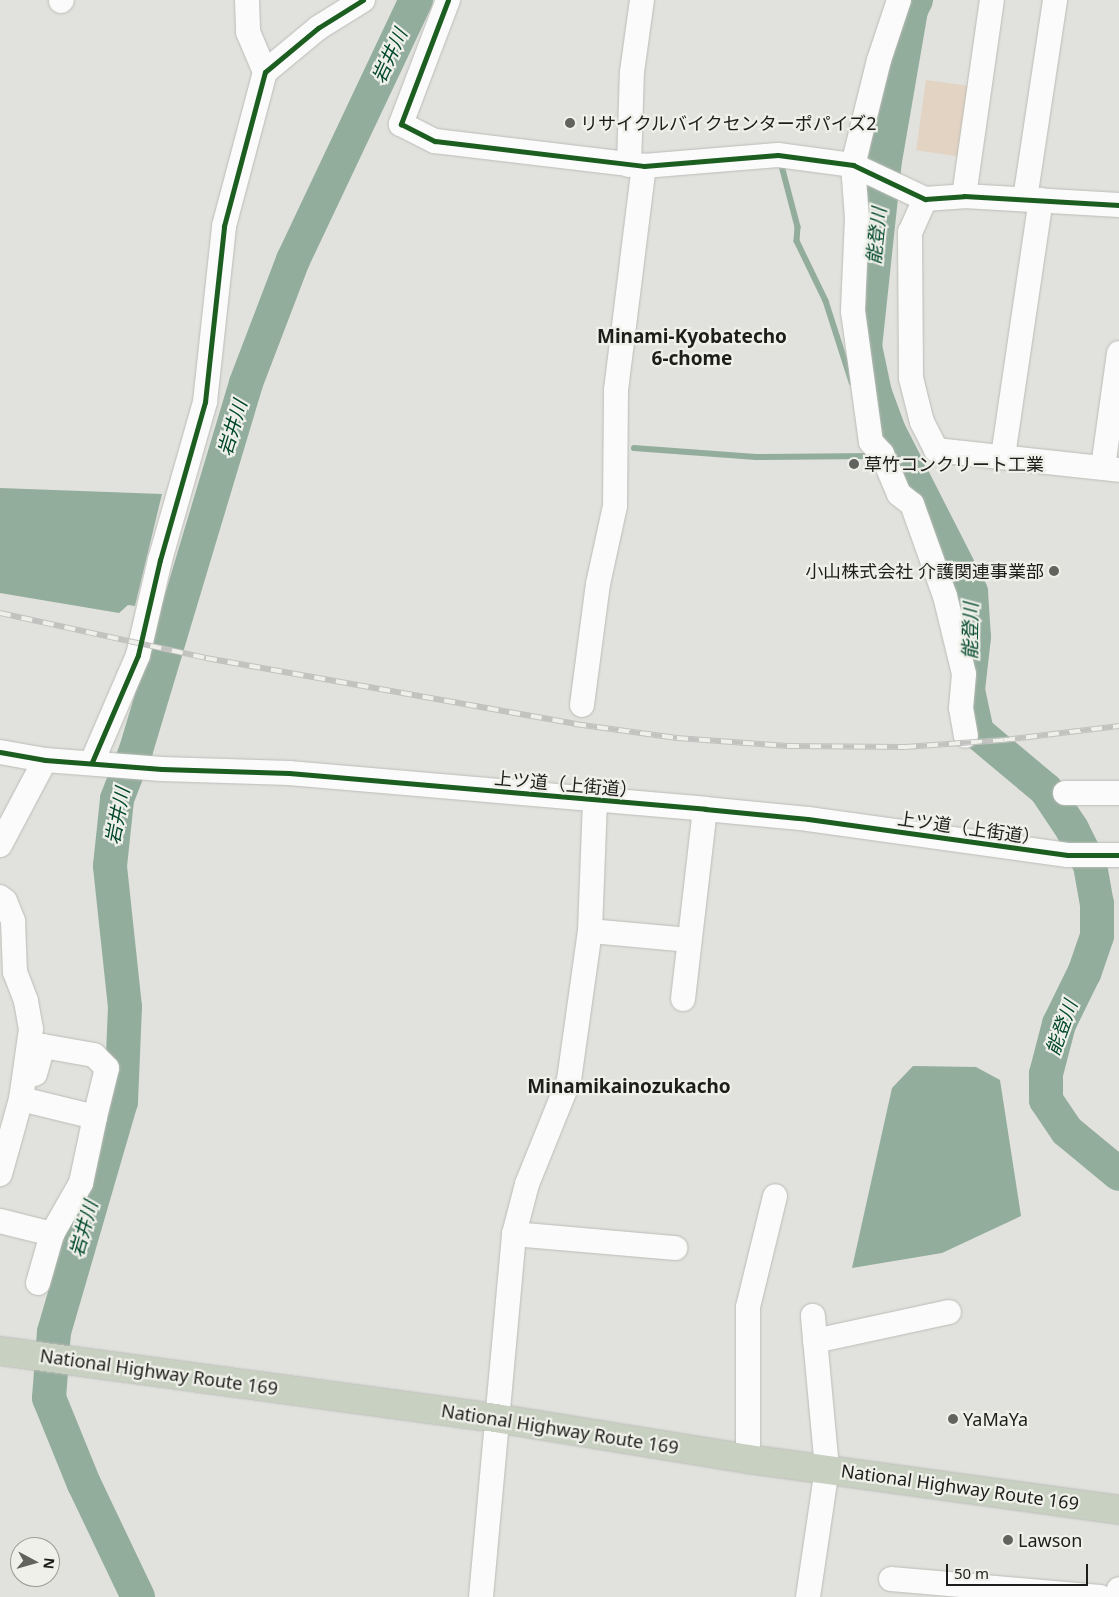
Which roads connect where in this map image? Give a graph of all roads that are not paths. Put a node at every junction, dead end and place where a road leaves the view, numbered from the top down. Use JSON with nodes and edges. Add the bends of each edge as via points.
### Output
{"nodes":[{"id":1,"x":247,"y":0,"type":"edge"},
{"id":2,"x":363,"y":0,"type":"edge"},
{"id":3,"x":448,"y":0,"type":"edge"},
{"id":4,"x":642,"y":0,"type":"edge"},
{"id":5,"x":900,"y":0,"type":"edge"},
{"id":6,"x":992,"y":0,"type":"edge"},
{"id":7,"x":1055,"y":0,"type":"edge"},
{"id":8,"x":265,"y":72,"type":"junction"},
{"id":9,"x":636,"y":166,"type":"junction"},
{"id":10,"x":858,"y":168,"type":"junction"},
{"id":11,"x":916,"y":193,"type":"junction"},
{"id":12,"x":964,"y":196,"type":"junction"},
{"id":13,"x":1033,"y":199,"type":"junction"},
{"id":14,"x":1119,"y":205,"type":"edge"},
{"id":15,"x":1119,"y":353,"type":"edge"},
{"id":16,"x":1004,"y":456,"type":"junction"},
{"id":17,"x":1111,"y":469,"type":"edge"},
{"id":18,"x":582,"y":705,"type":"dead end"},
{"id":19,"x":966,"y":736,"type":"dead end"},
{"id":20,"x":0,"y":752,"type":"edge"},
{"id":21,"x":45,"y":760,"type":"junction"},
{"id":22,"x":92,"y":762,"type":"junction"},
{"id":23,"x":1119,"y":792,"type":"edge"},
{"id":24,"x":1066,"y":793,"type":"dead end"},
{"id":25,"x":595,"y":801,"type":"junction"},
{"id":26,"x":705,"y":810,"type":"junction"},
{"id":27,"x":0,"y":845,"type":"edge"},
{"id":28,"x":1093,"y":856,"type":"edge"},
{"id":29,"x":0,"y":897,"type":"edge"},
{"id":30,"x":590,"y":931,"type":"junction"},
{"id":31,"x":689,"y":940,"type":"junction"},
{"id":32,"x":683,"y":999,"type":"dead end"},
{"id":33,"x":16,"y":1101,"type":"edge"},
{"id":34,"x":95,"y":1117,"type":"junction"},
{"id":35,"x":0,"y":1174,"type":"edge"},
{"id":36,"x":775,"y":1196,"type":"dead end"},
{"id":37,"x":0,"y":1221,"type":"edge"},
{"id":38,"x":52,"y":1234,"type":"junction"},
{"id":39,"x":514,"y":1234,"type":"junction"},
{"id":40,"x":675,"y":1248,"type":"dead end"},
{"id":41,"x":38,"y":1283,"type":"dead end"},
{"id":42,"x":948,"y":1312,"type":"dead end"},
{"id":43,"x":812,"y":1316,"type":"dead end"},
{"id":44,"x":815,"y":1341,"type":"junction"},
{"id":45,"x":0,"y":1351,"type":"edge"},
{"id":46,"x":495,"y":1418,"type":"junction"},
{"id":47,"x":748,"y":1459,"type":"junction"},
{"id":48,"x":827,"y":1468,"type":"junction"},
{"id":49,"x":1119,"y":1510,"type":"edge"},
{"id":50,"x":891,"y":1578,"type":"dead end"},
{"id":51,"x":1119,"y":1589,"type":"edge"},
{"id":52,"x":480,"y":1597,"type":"edge"},
{"id":53,"x":808,"y":1597,"type":"edge"},
{"id":54,"x":1100,"y":1597,"type":"edge"},
{"id":55,"x":1117,"y":1597,"type":"edge"}],
"edges":[{"from":1,"to":8,"type":"street","via":[[248,32]]},
{"from":2,"to":8,"type":"street","via":[[318,28]]},
{"from":3,"to":9,"type":"street","via":[[401,124],[435,141]]},
{"from":4,"to":9,"type":"street","via":[[632,72]]},
{"from":5,"to":10,"type":"street","via":[[879,60]]},
{"from":6,"to":12,"type":"street"},
{"from":7,"to":13,"type":"street"},
{"from":8,"to":22,"type":"street","via":[[224,226],[205,402],[160,560],[138,655]]},
{"from":9,"to":10,"type":"street","via":[[778,155]]},
{"from":9,"to":18,"type":"street","via":[[616,390],[615,506],[598,584]]},
{"from":10,"to":11,"type":"street"},
{"from":10,"to":19,"type":"street","via":[[853,311],[871,442],[882,454],[899,494],[912,504],[944,596],[964,674],[961,708]]},
{"from":11,"to":12,"type":"street"},
{"from":11,"to":16,"type":"street","via":[[910,232],[911,378],[922,422],[936,450]]},
{"from":12,"to":13,"type":"street"},
{"from":13,"to":14,"type":"street"},
{"from":13,"to":16,"type":"street"},
{"from":15,"to":17,"type":"street"},
{"from":16,"to":17,"type":"street"},
{"from":20,"to":21,"type":"street","name":"上ツ道（上街道）"},
{"from":21,"to":22,"type":"street","name":"上ツ道（上街道）"},
{"from":21,"to":27,"type":"street"},
{"from":22,"to":25,"type":"street","name":"上ツ道（上街道）","via":[[162,769],[288,773]]},
{"from":23,"to":24,"type":"street"},
{"from":25,"to":26,"type":"street","name":"上ツ道（上街道）"},
{"from":25,"to":30,"type":"street"},
{"from":26,"to":28,"type":"street","name":"上ツ道（上街道）","via":[[808,819]]},
{"from":26,"to":31,"type":"street"},
{"from":29,"to":33,"type":"street","via":[[13,921],[16,972],[31,1029]]},
{"from":30,"to":31,"type":"street"},
{"from":30,"to":39,"type":"street","via":[[569,1080],[527,1184]]},
{"from":31,"to":32,"type":"street"},
{"from":33,"to":34,"type":"street"},
{"from":33,"to":34,"type":"street","via":[[35,1077],[43,1046],[94,1055],[107,1068]]},
{"from":33,"to":35,"type":"street"},
{"from":34,"to":38,"type":"street","via":[[81,1183]]},
{"from":36,"to":47,"type":"street","via":[[748,1307]]},
{"from":37,"to":38,"type":"street"},
{"from":38,"to":41,"type":"street"},
{"from":39,"to":40,"type":"street"},
{"from":39,"to":46,"type":"street"},
{"from":42,"to":44,"type":"street"},
{"from":43,"to":44,"type":"street"},
{"from":44,"to":48,"type":"street"},
{"from":45,"to":46,"type":"highway","name":"National Highway Route 169"},
{"from":46,"to":47,"type":"highway","name":"National Highway Route 169"},
{"from":46,"to":52,"type":"street"},
{"from":47,"to":48,"type":"highway","name":"National Highway Route 169"},
{"from":48,"to":49,"type":"highway","name":"National Highway Route 169"},
{"from":48,"to":53,"type":"street"},
{"from":50,"to":54,"type":"street"},
{"from":51,"to":55,"type":"street"}]}
